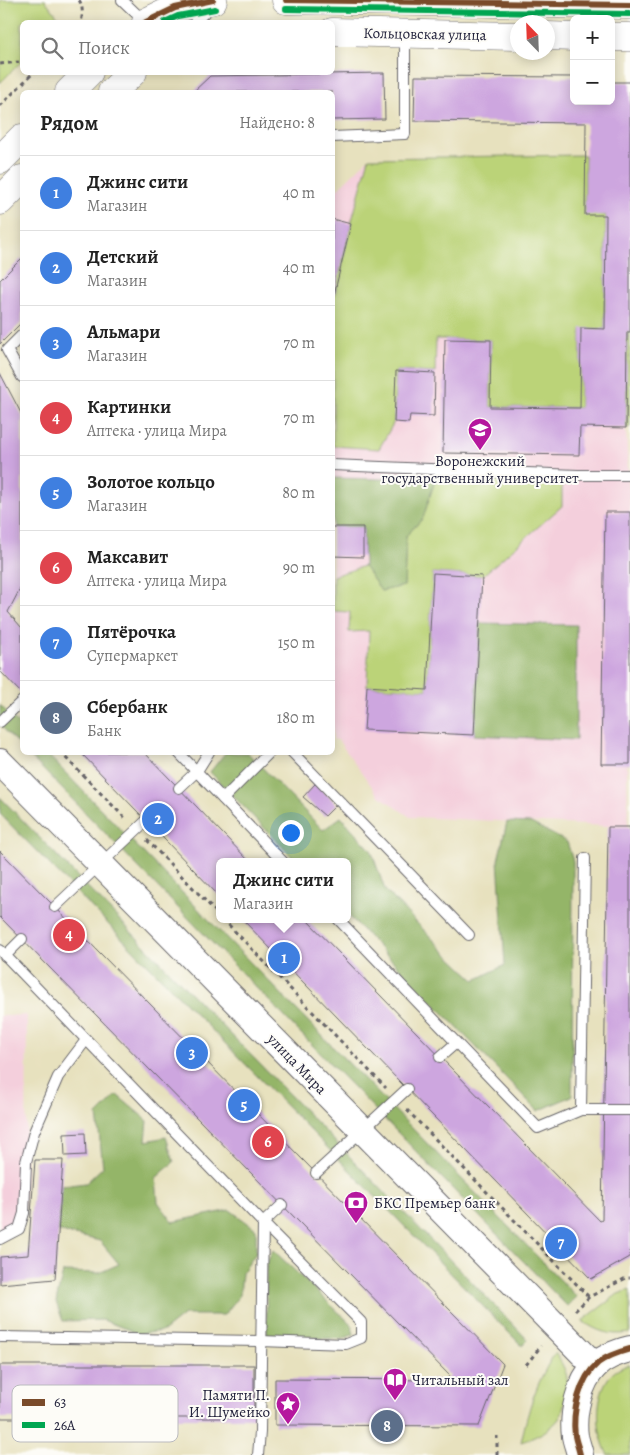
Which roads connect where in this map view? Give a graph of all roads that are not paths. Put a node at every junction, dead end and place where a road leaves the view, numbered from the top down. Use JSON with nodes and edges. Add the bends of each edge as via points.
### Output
{"nodes":[{"id":1,"x":122,"y":0,"type":"edge"},
{"id":2,"x":213,"y":0,"type":"edge"},
{"id":3,"x":217,"y":0,"type":"edge"},
{"id":4,"x":286,"y":0,"type":"edge"},
{"id":5,"x":467,"y":1,"type":"edge"},
{"id":6,"x":630,"y":5,"type":"edge"},
{"id":7,"x":143,"y":20,"type":"edge"},
{"id":8,"x":149,"y":20,"type":"edge"},
{"id":9,"x":197,"y":20,"type":"edge"},
{"id":10,"x":335,"y":32,"type":"edge"},
{"id":11,"x":405,"y":34,"type":"junction"},
{"id":12,"x":510,"y":36,"type":"edge"},
{"id":13,"x":555,"y":36,"type":"edge"},
{"id":14,"x":570,"y":36,"type":"edge"},
{"id":15,"x":615,"y":37,"type":"edge"},
{"id":16,"x":630,"y":38,"type":"edge"},
{"id":17,"x":86,"y":75,"type":"edge"},
{"id":18,"x":130,"y":75,"type":"edge"},
{"id":19,"x":71,"y":90,"type":"edge"},
{"id":20,"x":114,"y":90,"type":"edge"},
{"id":21,"x":335,"y":136,"type":"edge"},
{"id":22,"x":20,"y":140,"type":"edge"},
{"id":23,"x":0,"y":160,"type":"edge"},
{"id":24,"x":20,"y":181,"type":"edge"},
{"id":25,"x":0,"y":201,"type":"edge"},
{"id":26,"x":20,"y":337,"type":"edge"},
{"id":27,"x":20,"y":374,"type":"edge"},
{"id":28,"x":335,"y":465,"type":"edge"},
{"id":29,"x":630,"y":475,"type":"edge"},
{"id":30,"x":20,"y":704,"type":"edge"},
{"id":31,"x":0,"y":722,"type":"edge"},
{"id":32,"x":181,"y":755,"type":"edge"},
{"id":33,"x":206,"y":755,"type":"edge"},
{"id":34,"x":267,"y":755,"type":"edge"},
{"id":35,"x":295,"y":755,"type":"edge"},
{"id":36,"x":0,"y":762,"type":"edge"},
{"id":37,"x":196,"y":771,"type":"junction"},
{"id":38,"x":179,"y":788,"type":"dead end"},
{"id":39,"x":223,"y":799,"type":"junction"},
{"id":40,"x":146,"y":821,"type":"dead end"},
{"id":41,"x":279,"y":858,"type":"edge"},
{"id":42,"x":585,"y":858,"type":"dead end"},
{"id":43,"x":100,"y":864,"type":"junction"},
{"id":44,"x":55,"y":907,"type":"dead end"},
{"id":45,"x":342,"y":923,"type":"edge"},
{"id":46,"x":469,"y":935,"type":"dead end"},
{"id":47,"x":22,"y":940,"type":"dead end"},
{"id":48,"x":3,"y":953,"type":"edge"},
{"id":49,"x":86,"y":1040,"type":"junction"},
{"id":50,"x":456,"y":1043,"type":"junction"},
{"id":51,"x":440,"y":1057,"type":"dead end"},
{"id":52,"x":407,"y":1089,"type":"dead end"},
{"id":53,"x":581,"y":1110,"type":"junction"},
{"id":54,"x":630,"y":1110,"type":"edge"},
{"id":55,"x":362,"y":1131,"type":"junction"},
{"id":56,"x":316,"y":1173,"type":"dead end"},
{"id":57,"x":282,"y":1204,"type":"dead end"},
{"id":58,"x":263,"y":1223,"type":"junction"},
{"id":59,"x":0,"y":1239,"type":"edge"},
{"id":60,"x":0,"y":1337,"type":"edge"},
{"id":61,"x":260,"y":1340,"type":"junction"},
{"id":62,"x":630,"y":1349,"type":"edge"},
{"id":63,"x":595,"y":1366,"type":"junction"},
{"id":64,"x":258,"y":1455,"type":"edge"},
{"id":65,"x":580,"y":1455,"type":"edge"}],
"edges":[{"from":1,"to":7,"type":"lane"},
{"from":2,"to":8,"type":"main road","via":[[175,8]]},
{"from":3,"to":9,"type":"lane"},
{"from":4,"to":5,"type":"main road"},
{"from":5,"to":6,"type":"main road"},
{"from":10,"to":11,"type":"main road","name":"Кольцовская улица"},
{"from":11,"to":12,"type":"main road","name":"Кольцовская улица"},
{"from":11,"to":21,"type":"lane","via":[[405,134]]},
{"from":13,"to":14,"type":"main road"},
{"from":15,"to":16,"type":"main road"},
{"from":17,"to":19,"type":"main road"},
{"from":18,"to":20,"type":"main road"},
{"from":22,"to":23,"type":"main road"},
{"from":24,"to":25,"type":"main road"},
{"from":26,"to":27,"type":"lane","via":[[6,350]]},
{"from":28,"to":29,"type":"lane"},
{"from":30,"to":31,"type":"lane"},
{"from":32,"to":37,"type":"lane"},
{"from":33,"to":37,"type":"lane"},
{"from":34,"to":39,"type":"lane"},
{"from":35,"to":46,"type":"lane"},
{"from":36,"to":43,"type":"street","name":"улица Мира"},
{"from":37,"to":38,"type":"lane"},
{"from":37,"to":39,"type":"lane"},
{"from":39,"to":41,"type":"lane"},
{"from":40,"to":43,"type":"lane"},
{"from":42,"to":53,"type":"lane"},
{"from":43,"to":44,"type":"lane"},
{"from":43,"to":55,"type":"street","name":"улица Мира"},
{"from":45,"to":50,"type":"lane"},
{"from":47,"to":48,"type":"lane"},
{"from":48,"to":49,"type":"lane"},
{"from":49,"to":58,"type":"lane"},
{"from":49,"to":59,"type":"lane","via":[[58,1077],[34,1132],[26,1162],[24,1213],[18,1228]]},
{"from":50,"to":51,"type":"lane"},
{"from":50,"to":53,"type":"lane","via":[[538,1128]]},
{"from":52,"to":55,"type":"lane"},
{"from":53,"to":54,"type":"lane"},
{"from":55,"to":56,"type":"lane"},
{"from":55,"to":63,"type":"street","name":"улица Мира"},
{"from":57,"to":58,"type":"lane"},
{"from":58,"to":61,"type":"lane"},
{"from":58,"to":61,"type":"lane","via":[[361,1322],[361,1338],[346,1344]]},
{"from":60,"to":61,"type":"lane"},
{"from":61,"to":64,"type":"lane"},
{"from":62,"to":63,"type":"street"},
{"from":63,"to":65,"type":"street","via":[[584,1381],[578,1402],[575,1435]]}]}
